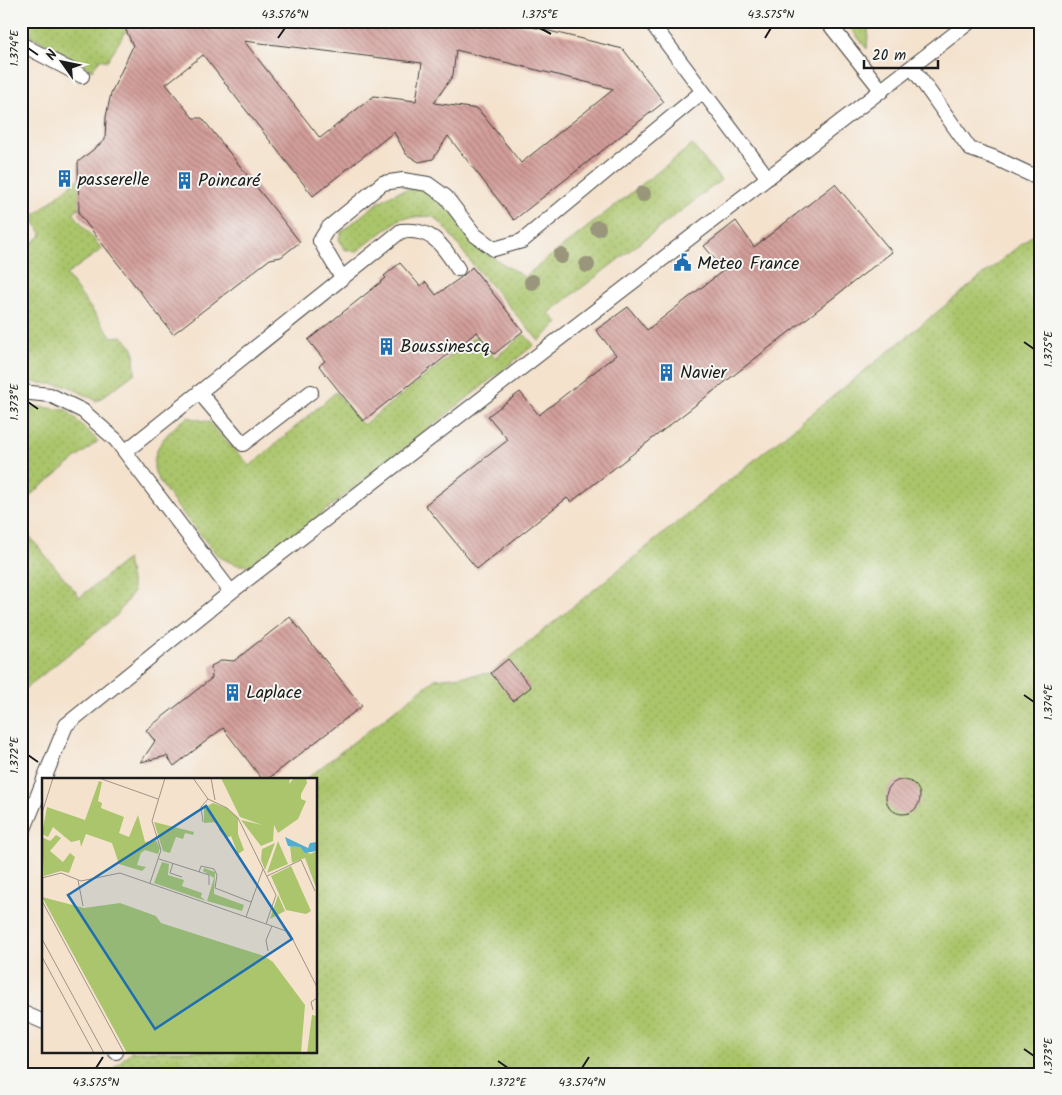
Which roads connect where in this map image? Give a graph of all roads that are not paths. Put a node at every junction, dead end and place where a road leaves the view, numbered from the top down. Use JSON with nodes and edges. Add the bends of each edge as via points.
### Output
{"nodes":[{"id":1,"x":650,"y":21,"type":"edge"},
{"id":2,"x":827,"y":21,"type":"edge"},
{"id":3,"x":971,"y":21,"type":"edge"},
{"id":4,"x":21,"y":44,"type":"edge"},
{"id":5,"x":912,"y":67,"type":"junction"},
{"id":6,"x":82,"y":76,"type":"dead end"},
{"id":7,"x":882,"y":91,"type":"junction"},
{"id":8,"x":702,"y":92,"type":"junction"},
{"id":9,"x":1036,"y":177,"type":"dead end"},
{"id":10,"x":768,"y":178,"type":"junction"},
{"id":11,"x":458,"y":269,"type":"dead end"},
{"id":12,"x":342,"y":278,"type":"junction"},
{"id":13,"x":21,"y":392,"type":"edge"},
{"id":14,"x":199,"y":392,"type":"junction"},
{"id":15,"x":311,"y":392,"type":"dead end"},
{"id":16,"x":126,"y":451,"type":"junction"},
{"id":17,"x":231,"y":592,"type":"junction"},
{"id":18,"x":44,"y":778,"type":"edge"},
{"id":19,"x":42,"y":784,"type":"edge"},
{"id":20,"x":21,"y":836,"type":"edge"},
{"id":21,"x":21,"y":1012,"type":"edge"},
{"id":22,"x":42,"y":1021,"type":"edge"}],
"edges":[{"from":1,"to":8,"type":"lane"},
{"from":2,"to":7,"type":"lane"},
{"from":3,"to":5,"type":"lane"},
{"from":4,"to":6,"type":"lane"},
{"from":5,"to":7,"type":"lane"},
{"from":5,"to":9,"type":"lane","via":[[970,149],[994,156]]},
{"from":7,"to":10,"type":"lane"},
{"from":8,"to":10,"type":"lane"},
{"from":8,"to":12,"type":"lane","via":[[522,241],[494,249],[475,235],[446,197],[428,184],[403,180],[383,183],[328,228],[320,242]]},
{"from":10,"to":17,"type":"lane"},
{"from":11,"to":12,"type":"lane","via":[[437,239],[415,230],[401,231]]},
{"from":12,"to":14,"type":"lane"},
{"from":13,"to":16,"type":"lane","via":[[50,395],[83,411]]},
{"from":14,"to":15,"type":"lane","via":[[243,444]]},
{"from":14,"to":16,"type":"lane"},
{"from":16,"to":17,"type":"lane"},
{"from":17,"to":18,"type":"lane","via":[[66,725]]},
{"from":19,"to":20,"type":"lane"},
{"from":21,"to":22,"type":"lane"}]}
